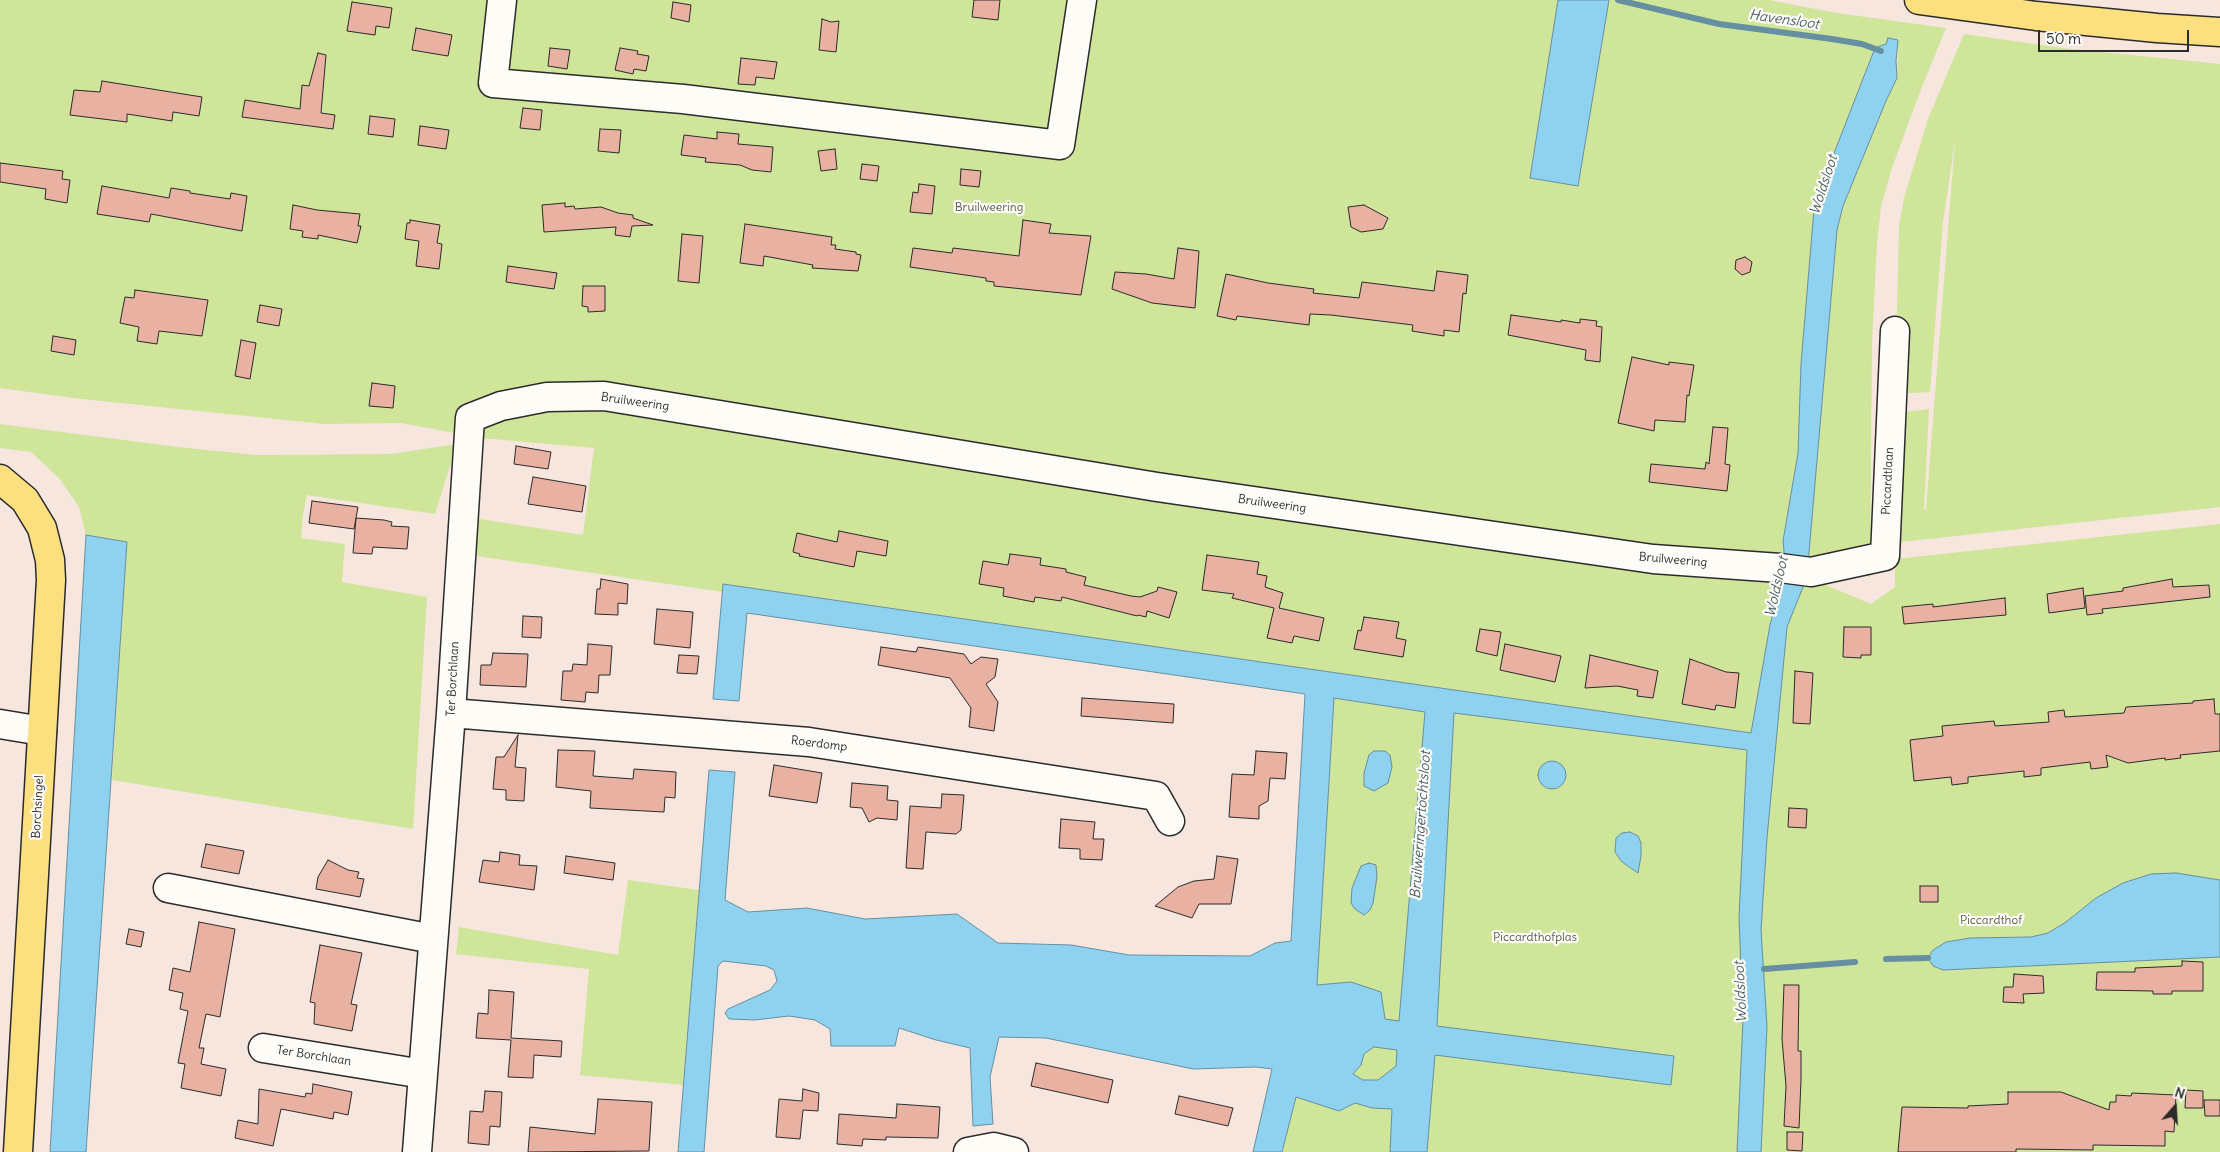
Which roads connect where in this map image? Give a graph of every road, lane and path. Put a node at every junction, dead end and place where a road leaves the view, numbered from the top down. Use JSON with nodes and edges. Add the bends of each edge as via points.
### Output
{"nodes":[{"id":1,"x":502,"y":0,"type":"edge"},
{"id":2,"x":1082,"y":0,"type":"edge"},
{"id":3,"x":1919,"y":0,"type":"edge"},
{"id":4,"x":2220,"y":32,"type":"edge"},
{"id":5,"x":1895,"y":331,"type":"dead end"},
{"id":6,"x":470,"y":418,"type":"joint"},
{"id":7,"x":0,"y":479,"type":"edge"},
{"id":8,"x":1810,"y":572,"type":"joint"},
{"id":9,"x":451,"y":713,"type":"junction"},
{"id":10,"x":0,"y":724,"type":"edge"},
{"id":11,"x":42,"y":731,"type":"junction"},
{"id":12,"x":1170,"y":821,"type":"dead end"},
{"id":13,"x":168,"y":888,"type":"dead end"},
{"id":14,"x":433,"y":939,"type":"junction"},
{"id":15,"x":264,"y":1048,"type":"dead end"},
{"id":16,"x":423,"y":1074,"type":"junction"},
{"id":17,"x":18,"y":1152,"type":"edge"},
{"id":18,"x":417,"y":1152,"type":"edge"},
{"id":19,"x":968,"y":1152,"type":"edge"},
{"id":20,"x":1014,"y":1152,"type":"edge"}],
"edges":[{"from":1,"to":2,"type":"street","via":[[493,83],[683,99],[1060,144]]},
{"from":3,"to":4,"type":"main road","via":[[2036,16]]},
{"from":5,"to":8,"type":"street","name":"Piccardtlaan","via":[[1885,556]]},
{"from":6,"to":8,"type":"street","name":"Bruilweering","via":[[501,406],[547,398],[604,396],[1157,487],[1653,559]]},
{"from":6,"to":9,"type":"street","name":"Ter Borchlaan"},
{"from":7,"to":11,"type":"main road","name":"Borchsingel","via":[[25,500],[35,515],[47,542],[50,560]]},
{"from":9,"to":12,"type":"street","name":"Roerdomp","via":[[808,742],[1156,796]]},
{"from":9,"to":14,"type":"street","name":"Ter Borchlaan"},
{"from":10,"to":11,"type":"street"},
{"from":11,"to":17,"type":"main road","name":"Borchsingel"},
{"from":13,"to":14,"type":"street"},
{"from":14,"to":16,"type":"street","name":"Ter Borchlaan"},
{"from":15,"to":16,"type":"street","name":"Ter Borchlaan"},
{"from":16,"to":18,"type":"street","name":"Ter Borchlaan"},
{"from":19,"to":20,"type":"street","via":[[994,1147]]}]}
